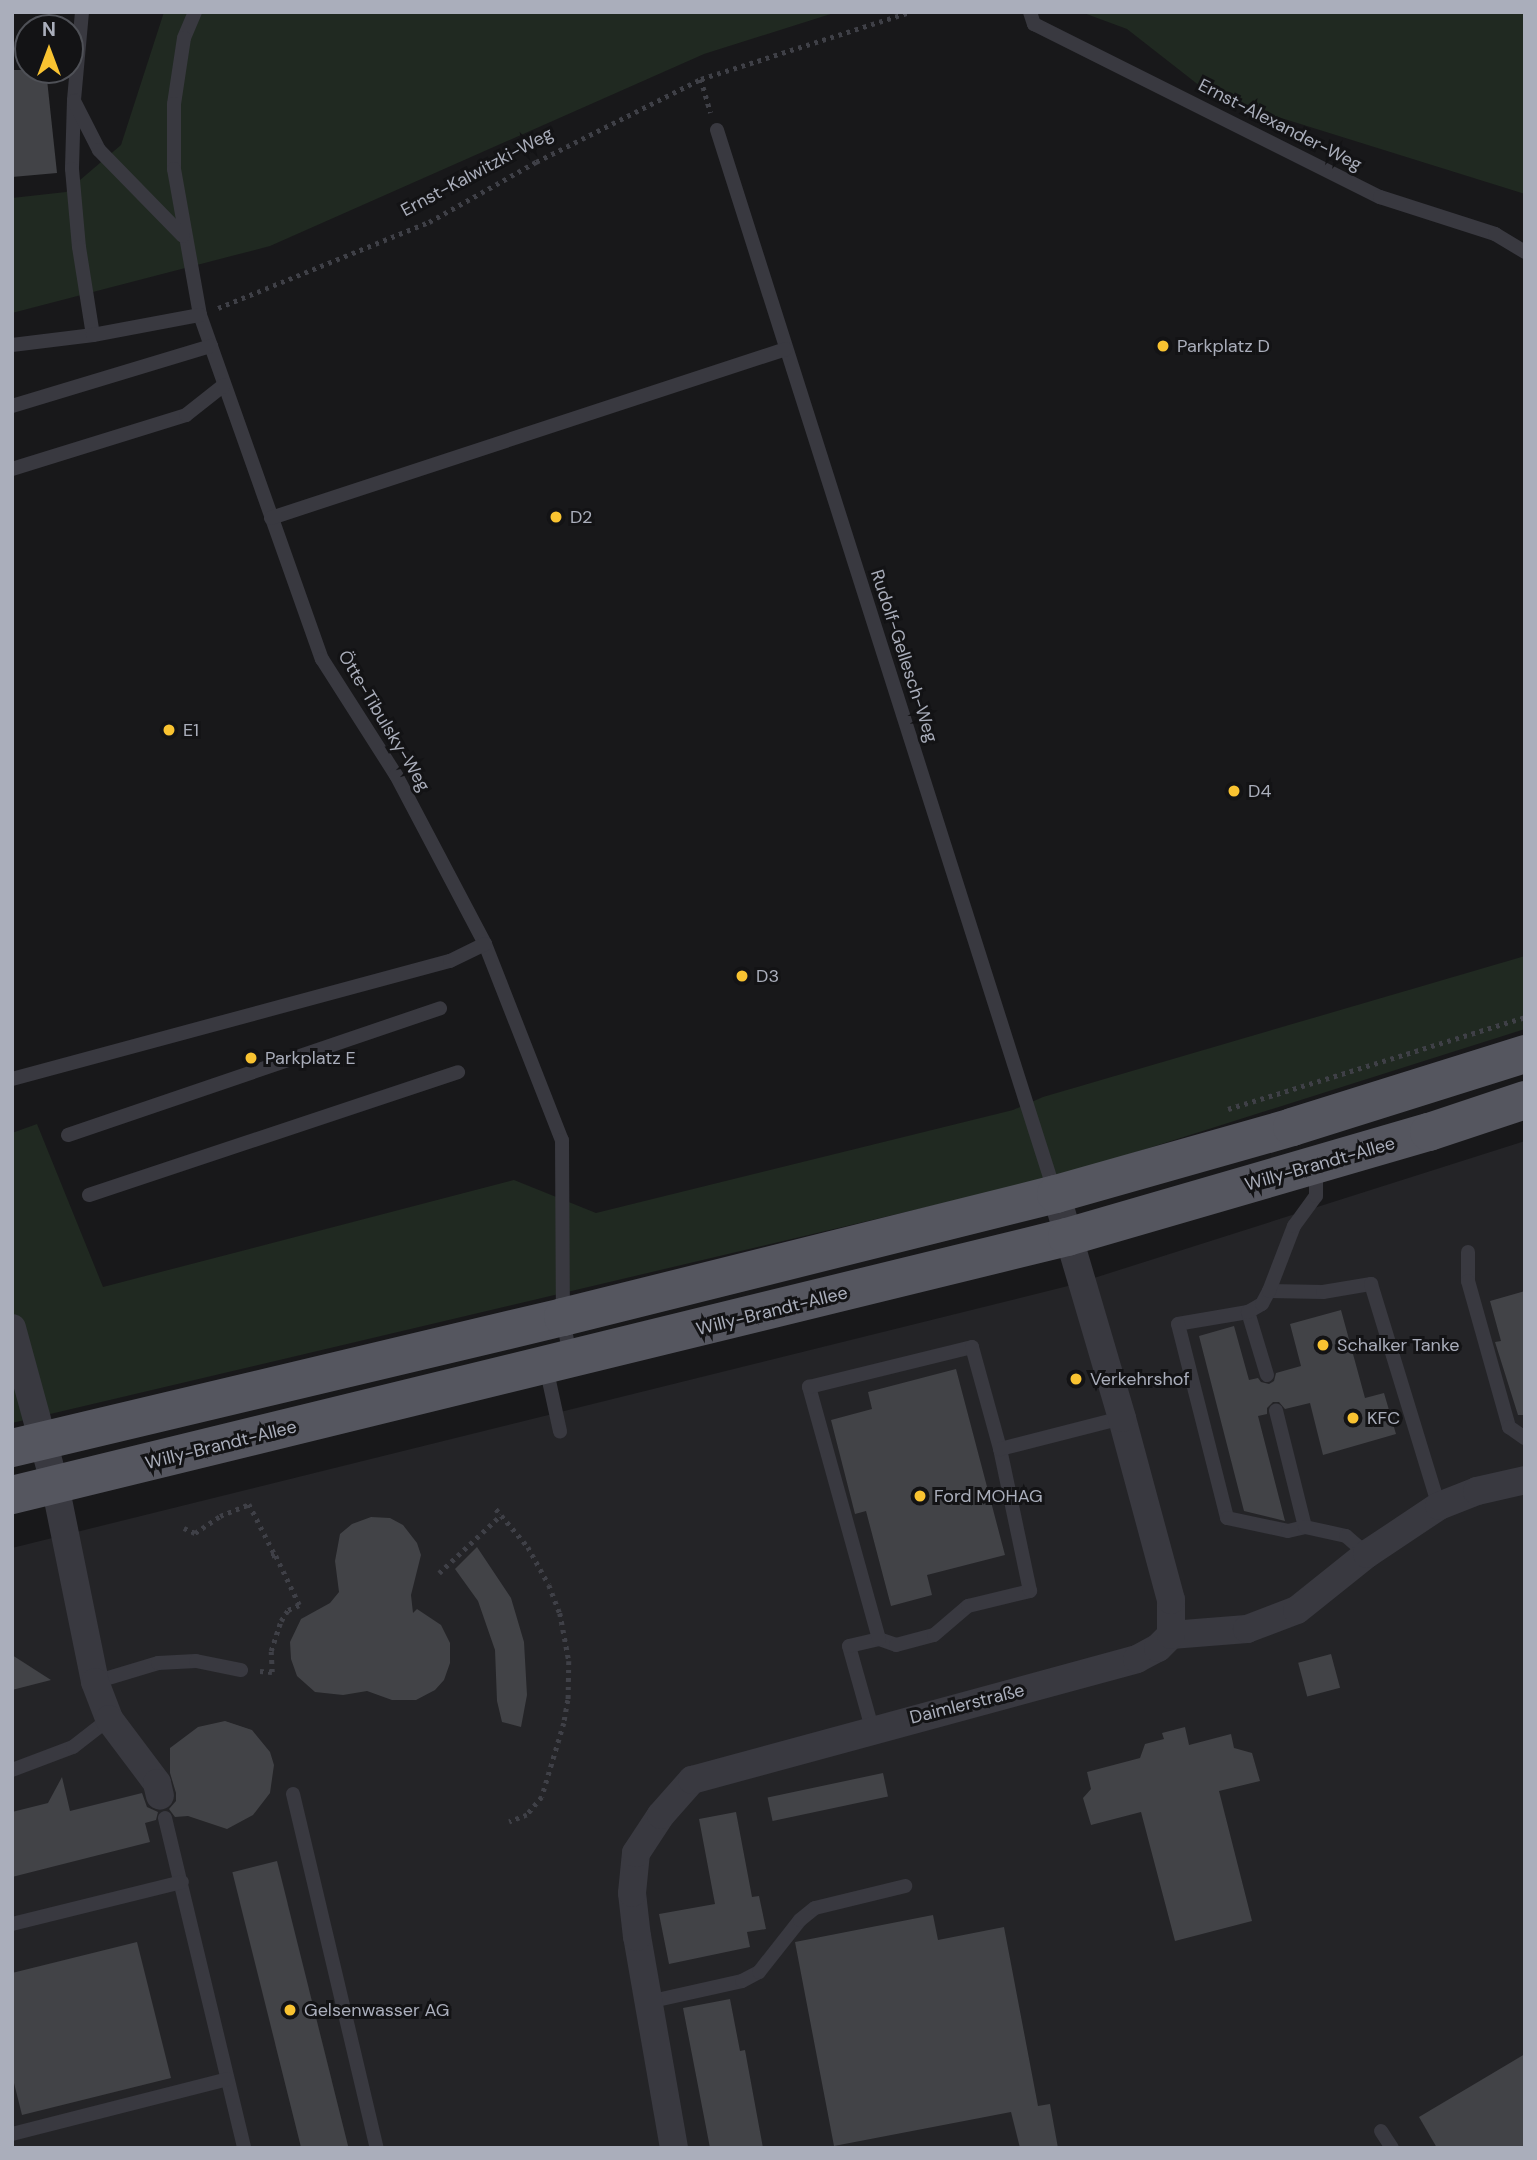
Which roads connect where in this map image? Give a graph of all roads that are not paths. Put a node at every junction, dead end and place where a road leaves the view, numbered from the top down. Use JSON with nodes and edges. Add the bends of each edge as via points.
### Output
{"nodes":[{"id":1,"x":82,"y":12,"type":"edge"},
{"id":2,"x":195,"y":12,"type":"edge"},
{"id":3,"x":1030,"y":12,"type":"edge"},
{"id":4,"x":74,"y":100,"type":"junction"},
{"id":5,"x":717,"y":130,"type":"road end"},
{"id":6,"x":183,"y":236,"type":"junction"},
{"id":7,"x":1525,"y":252,"type":"edge"},
{"id":8,"x":200,"y":315,"type":"junction"},
{"id":9,"x":93,"y":335,"type":"junction"},
{"id":10,"x":12,"y":345,"type":"edge"},
{"id":11,"x":211,"y":346,"type":"junction"},
{"id":12,"x":786,"y":349,"type":"junction"},
{"id":13,"x":224,"y":386,"type":"junction"},
{"id":14,"x":12,"y":406,"type":"edge"},
{"id":15,"x":12,"y":469,"type":"edge"},
{"id":16,"x":271,"y":518,"type":"junction"},
{"id":17,"x":485,"y":944,"type":"junction"},
{"id":18,"x":440,"y":1008,"type":"dead end"},
{"id":19,"x":1525,"y":1054,"type":"edge"},
{"id":20,"x":458,"y":1072,"type":"dead end"},
{"id":21,"x":12,"y":1079,"type":"edge"},
{"id":22,"x":1525,"y":1100,"type":"edge"},
{"id":23,"x":68,"y":1135,"type":"dead end"},
{"id":24,"x":1316,"y":1165,"type":"junction"},
{"id":25,"x":1056,"y":1194,"type":"junction"},
{"id":26,"x":89,"y":1195,"type":"dead end"},
{"id":27,"x":1067,"y":1237,"type":"junction"},
{"id":28,"x":1468,"y":1252,"type":"dead end"},
{"id":29,"x":1269,"y":1292,"type":"junction"},
{"id":30,"x":1248,"y":1312,"type":"junction"},
{"id":31,"x":563,"y":1317,"type":"junction"},
{"id":32,"x":12,"y":1328,"type":"edge"},
{"id":33,"x":558,"y":1363,"type":"junction"},
{"id":34,"x":1267,"y":1375,"type":"dead end"},
{"id":35,"x":1276,"y":1412,"type":"dead end"},
{"id":36,"x":1122,"y":1418,"type":"junction"},
{"id":37,"x":559,"y":1431,"type":"dead end"},
{"id":38,"x":1525,"y":1438,"type":"edge"},
{"id":39,"x":27,"y":1445,"type":"edge"},
{"id":40,"x":1000,"y":1449,"type":"junction"},
{"id":41,"x":1525,"y":1480,"type":"edge"},
{"id":42,"x":55,"y":1485,"type":"junction"},
{"id":43,"x":12,"y":1495,"type":"edge"},
{"id":44,"x":1439,"y":1506,"type":"junction"},
{"id":45,"x":1305,"y":1527,"type":"junction"},
{"id":46,"x":1367,"y":1554,"type":"junction"},
{"id":47,"x":1171,"y":1635,"type":"junction"},
{"id":48,"x":879,"y":1639,"type":"junction"},
{"id":49,"x":242,"y":1670,"type":"road end"},
{"id":50,"x":95,"y":1682,"type":"junction"},
{"id":51,"x":109,"y":1719,"type":"junction"},
{"id":52,"x":872,"y":1728,"type":"junction"},
{"id":53,"x":12,"y":1770,"type":"edge"},
{"id":54,"x":293,"y":1794,"type":"dead end"},
{"id":55,"x":162,"y":1806,"type":"joint"},
{"id":56,"x":181,"y":1882,"type":"junction"},
{"id":57,"x":905,"y":1886,"type":"dead end"},
{"id":58,"x":12,"y":1924,"type":"edge"},
{"id":59,"x":648,"y":2002,"type":"junction"},
{"id":60,"x":227,"y":2079,"type":"junction"},
{"id":61,"x":1381,"y":2131,"type":"dead end"},
{"id":62,"x":12,"y":2134,"type":"edge"},
{"id":63,"x":244,"y":2148,"type":"edge"},
{"id":64,"x":377,"y":2148,"type":"edge"},
{"id":65,"x":674,"y":2148,"type":"edge"},
{"id":66,"x":1392,"y":2148,"type":"edge"}],
"edges":[{"from":1,"to":4,"type":"lane"},
{"from":2,"to":6,"type":"lane","name":"Ötte-Tibulsky-Weg","via":[[184,38],[174,104],[174,169]]},
{"from":3,"to":7,"type":"lane","name":"Ernst-Alexander-Weg","via":[[1034,24],[1380,197],[1495,234]]},
{"from":4,"to":6,"type":"lane","via":[[99,150]]},
{"from":4,"to":9,"type":"lane","via":[[74,195]]},
{"from":5,"to":12,"type":"lane","name":"Rudolf-Gellesch-Weg"},
{"from":6,"to":8,"type":"lane","name":"Ötte-Tibulsky-Weg"},
{"from":8,"to":9,"type":"lane"},
{"from":8,"to":11,"type":"lane","name":"Ötte-Tibulsky-Weg"},
{"from":9,"to":10,"type":"lane"},
{"from":11,"to":13,"type":"lane","name":"Ötte-Tibulsky-Weg"},
{"from":11,"to":14,"type":"lane"},
{"from":12,"to":16,"type":"lane"},
{"from":12,"to":25,"type":"lane","name":"Rudolf-Gellesch-Weg"},
{"from":13,"to":15,"type":"lane","via":[[186,415]]},
{"from":13,"to":16,"type":"lane","name":"Ötte-Tibulsky-Weg"},
{"from":16,"to":17,"type":"lane","name":"Ötte-Tibulsky-Weg","via":[[322,659],[396,775]]},
{"from":17,"to":21,"type":"lane","via":[[450,961]]},
{"from":17,"to":31,"type":"lane","name":"Ötte-Tibulsky-Weg","via":[[562,1140]]},
{"from":18,"to":23,"type":"lane"},
{"from":19,"to":25,"type":"main road"},
{"from":20,"to":26,"type":"lane"},
{"from":22,"to":24,"type":"main road","name":"Willy-Brandt-Allee"},
{"from":24,"to":27,"type":"main road","name":"Willy-Brandt-Allee"},
{"from":24,"to":29,"type":"lane","via":[[1316,1196],[1294,1226]]},
{"from":25,"to":27,"type":"street"},
{"from":25,"to":31,"type":"main road"},
{"from":27,"to":33,"type":"main road","name":"Willy-Brandt-Allee"},
{"from":27,"to":36,"type":"street"},
{"from":28,"to":38,"type":"lane","via":[[1468,1281],[1508,1427]]},
{"from":29,"to":30,"type":"lane","via":[[1262,1304]]},
{"from":29,"to":44,"type":"lane","via":[[1323,1292],[1371,1284]]},
{"from":30,"to":34,"type":"lane"},
{"from":30,"to":45,"type":"lane","via":[[1178,1324],[1227,1518],[1288,1531]]},
{"from":31,"to":33,"type":"lane","name":"Ötte-Tibulsky-Weg"},
{"from":31,"to":39,"type":"main road"},
{"from":32,"to":39,"type":"street"},
{"from":33,"to":37,"type":"lane","name":"Ötte-Tibulsky-Weg"},
{"from":33,"to":42,"type":"main road","name":"Willy-Brandt-Allee"},
{"from":35,"to":45,"type":"lane"},
{"from":36,"to":40,"type":"lane"},
{"from":36,"to":47,"type":"street","via":[[1171,1600]]},
{"from":39,"to":42,"type":"street"},
{"from":40,"to":48,"type":"lane","via":[[1030,1591],[968,1606],[934,1635],[896,1645]]},
{"from":40,"to":48,"type":"lane","via":[[972,1347],[810,1387]]},
{"from":41,"to":44,"type":"street"},
{"from":42,"to":43,"type":"main road","name":"Willy-Brandt-Allee"},
{"from":42,"to":50,"type":"street"},
{"from":44,"to":46,"type":"street"},
{"from":45,"to":46,"type":"lane","via":[[1346,1536]]},
{"from":46,"to":47,"type":"street","via":[[1297,1610],[1247,1629]]},
{"from":47,"to":52,"type":"street","name":"Daimlerstraße","via":[[1137,1659]]},
{"from":48,"to":52,"type":"lane","via":[[849,1646]]},
{"from":49,"to":50,"type":"lane","via":[[196,1661],[158,1662]]},
{"from":50,"to":51,"type":"street"},
{"from":51,"to":53,"type":"lane","via":[[73,1747]]},
{"from":51,"to":55,"type":"street","via":[[156,1783]]},
{"from":52,"to":59,"type":"street","name":"Daimlerstraße","via":[[692,1780],[662,1815],[636,1853],[632,1893]]},
{"from":54,"to":64,"type":"lane"},
{"from":55,"to":56,"type":"lane"},
{"from":56,"to":58,"type":"lane"},
{"from":56,"to":60,"type":"lane"},
{"from":57,"to":59,"type":"lane","via":[[815,1908],[800,1920],[760,1972],[742,1981]]},
{"from":59,"to":65,"type":"street","name":"Daimlerstraße"},
{"from":60,"to":62,"type":"lane"},
{"from":60,"to":63,"type":"lane"},
{"from":61,"to":66,"type":"lane"}]}
